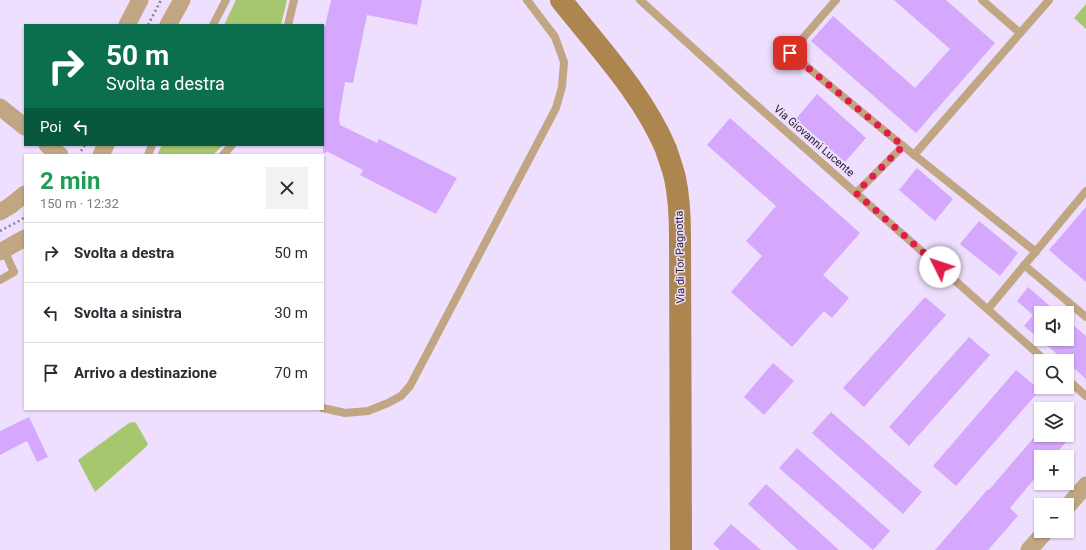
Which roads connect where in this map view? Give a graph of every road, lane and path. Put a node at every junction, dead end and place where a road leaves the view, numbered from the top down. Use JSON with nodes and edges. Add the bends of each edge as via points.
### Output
{"nodes":[{"id":1,"x":140,"y":0,"type":"edge"},
{"id":2,"x":161,"y":0,"type":"edge"},
{"id":3,"x":182,"y":0,"type":"edge"},
{"id":4,"x":226,"y":0,"type":"edge"},
{"id":5,"x":294,"y":0,"type":"edge"},
{"id":6,"x":527,"y":0,"type":"edge"},
{"id":7,"x":640,"y":0,"type":"edge"},
{"id":8,"x":836,"y":0,"type":"edge"},
{"id":9,"x":982,"y":0,"type":"edge"},
{"id":10,"x":1049,"y":0,"type":"edge"},
{"id":11,"x":563,"y":1,"type":"edge"},
{"id":12,"x":128,"y":24,"type":"edge"},
{"id":13,"x":149,"y":24,"type":"edge"},
{"id":14,"x":169,"y":24,"type":"edge"},
{"id":15,"x":214,"y":24,"type":"edge"},
{"id":16,"x":288,"y":24,"type":"edge"},
{"id":17,"x":1020,"y":33,"type":"junction"},
{"id":18,"x":0,"y":107,"type":"edge"},
{"id":19,"x":24,"y":126,"type":"edge"},
{"id":20,"x":84,"y":146,"type":"edge"},
{"id":21,"x":231,"y":146,"type":"edge"},
{"id":22,"x":903,"y":146,"type":"junction"},
{"id":23,"x":81,"y":152,"type":"dead end"},
{"id":24,"x":224,"y":154,"type":"edge"},
{"id":25,"x":914,"y":154,"type":"junction"},
{"id":26,"x":1086,"y":191,"type":"edge"},
{"id":27,"x":856,"y":193,"type":"junction"},
{"id":28,"x":24,"y":195,"type":"edge"},
{"id":29,"x":0,"y":212,"type":"edge"},
{"id":30,"x":24,"y":218,"type":"edge"},
{"id":31,"x":0,"y":231,"type":"edge"},
{"id":32,"x":24,"y":239,"type":"edge"},
{"id":33,"x":2,"y":251,"type":"edge"},
{"id":34,"x":1036,"y":252,"type":"junction"},
{"id":35,"x":1024,"y":266,"type":"junction"},
{"id":36,"x":0,"y":280,"type":"edge"},
{"id":37,"x":988,"y":309,"type":"junction"},
{"id":38,"x":1086,"y":317,"type":"edge"},
{"id":39,"x":1038,"y":354,"type":"edge"},
{"id":40,"x":1074,"y":385,"type":"edge"},
{"id":41,"x":1086,"y":396,"type":"edge"},
{"id":42,"x":324,"y":408,"type":"edge"},
{"id":43,"x":1086,"y":485,"type":"edge"},
{"id":44,"x":1074,"y":499,"type":"edge"},
{"id":45,"x":1040,"y":538,"type":"edge"},
{"id":46,"x":680,"y":550,"type":"edge"},
{"id":47,"x":1029,"y":550,"type":"edge"}],
"edges":[{"from":1,"to":12,"type":"street"},
{"from":2,"to":13,"type":"path"},
{"from":3,"to":14,"type":"street"},
{"from":4,"to":15,"type":"lane"},
{"from":5,"to":16,"type":"lane"},
{"from":6,"to":42,"type":"lane","via":[[555,37],[564,62],[562,87],[556,108],[410,386],[400,396],[368,411],[345,413]]},
{"from":7,"to":27,"type":"lane","name":"Via Giovanni Lucente"},
{"from":8,"to":22,"type":"lane","via":[[790,53]]},
{"from":9,"to":17,"type":"lane"},
{"from":10,"to":17,"type":"lane"},
{"from":11,"to":46,"type":"street","name":"Via di Tor Pagnotta","via":[[647,112],[657,128],[675,177],[680,236]]},
{"from":17,"to":25,"type":"lane"},
{"from":18,"to":19,"type":"street"},
{"from":20,"to":23,"type":"path"},
{"from":21,"to":24,"type":"lane"},
{"from":22,"to":25,"type":"lane"},
{"from":22,"to":27,"type":"lane"},
{"from":25,"to":34,"type":"lane"},
{"from":26,"to":34,"type":"lane"},
{"from":27,"to":37,"type":"lane","name":"Via Giovanni Lucente"},
{"from":28,"to":29,"type":"street"},
{"from":30,"to":31,"type":"path"},
{"from":32,"to":33,"type":"street"},
{"from":33,"to":36,"type":"lane","via":[[14,272]]},
{"from":34,"to":35,"type":"lane"},
{"from":35,"to":37,"type":"lane"},
{"from":35,"to":38,"type":"lane"},
{"from":37,"to":39,"type":"lane","name":"Via Giovanni Lucente"},
{"from":40,"to":41,"type":"lane"},
{"from":43,"to":44,"type":"street"},
{"from":45,"to":47,"type":"street"}]}
